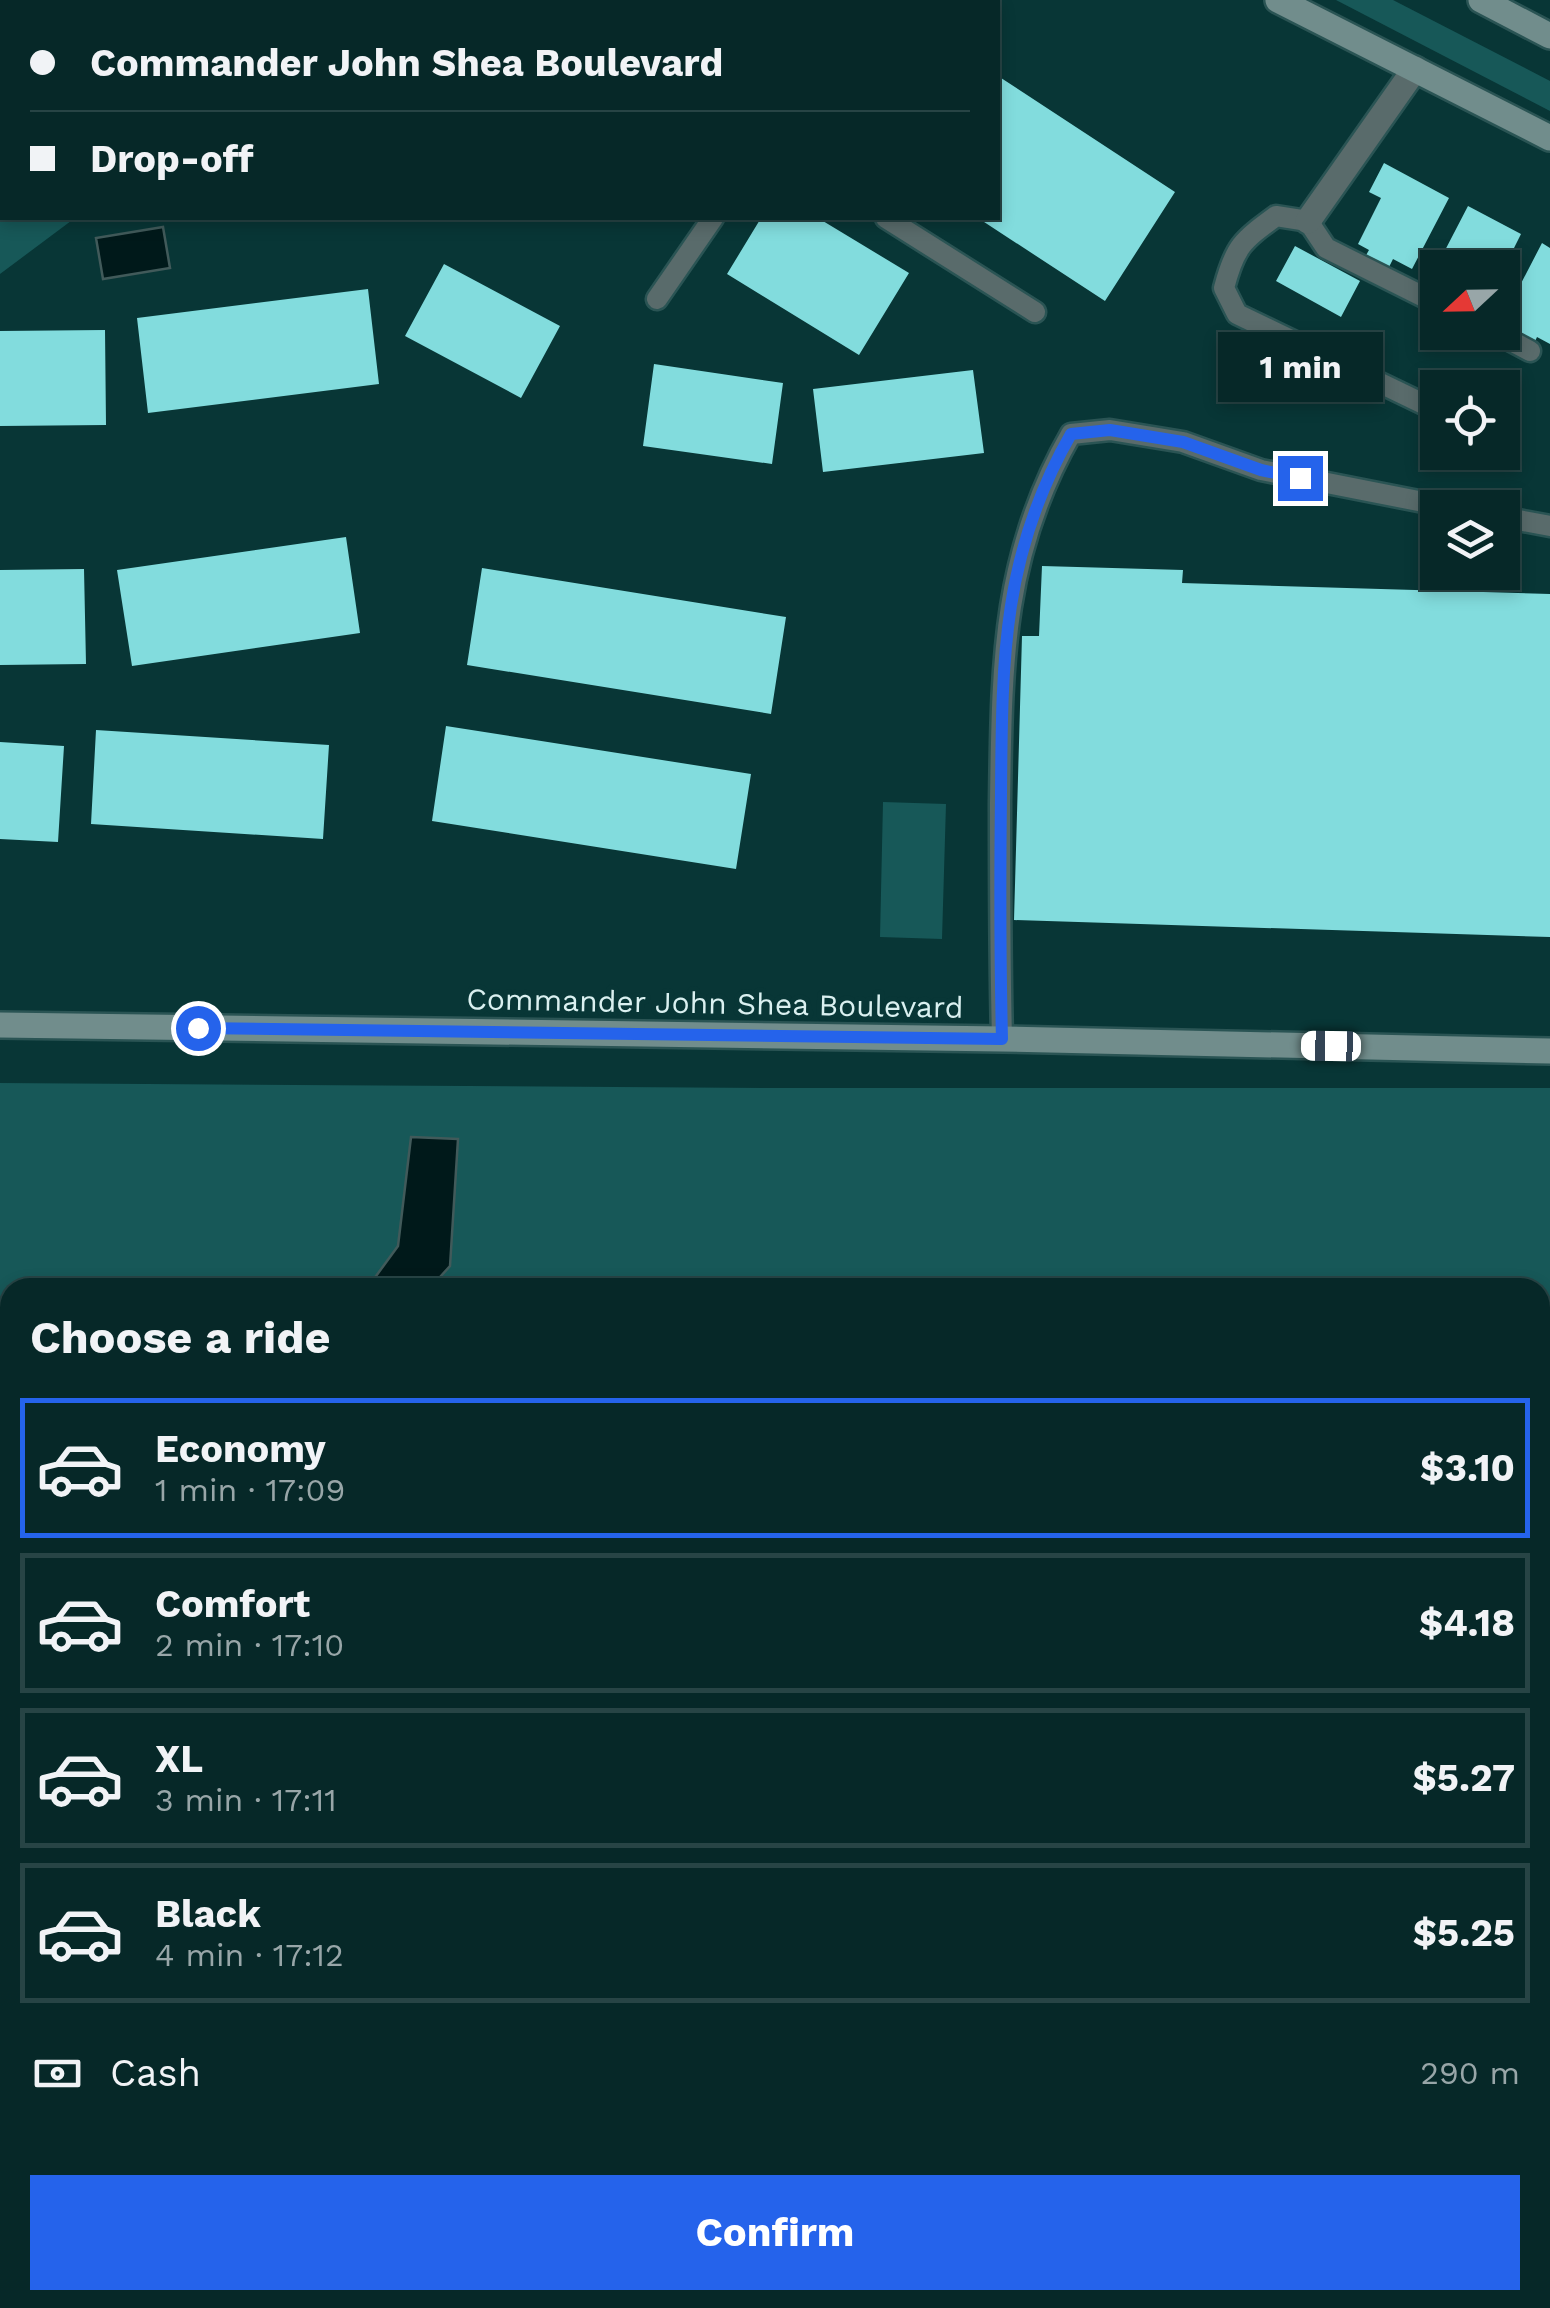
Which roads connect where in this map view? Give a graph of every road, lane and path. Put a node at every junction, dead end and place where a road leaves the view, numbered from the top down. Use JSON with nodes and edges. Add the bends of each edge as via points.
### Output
{"nodes":[{"id":1,"x":1278,"y":0,"type":"edge"},
{"id":2,"x":1486,"y":1,"type":"edge"},
{"id":3,"x":1550,"y":36,"type":"edge"},
{"id":4,"x":1415,"y":69,"type":"junction"},
{"id":5,"x":1550,"y":138,"type":"edge"},
{"id":6,"x":712,"y":220,"type":"edge"},
{"id":7,"x":889,"y":220,"type":"edge"},
{"id":8,"x":1308,"y":221,"type":"junction"},
{"id":9,"x":1420,"y":295,"type":"edge"},
{"id":10,"x":657,"y":299,"type":"dead end"},
{"id":11,"x":1035,"y":312,"type":"dead end"},
{"id":12,"x":1520,"y":346,"type":"edge"},
{"id":13,"x":1530,"y":351,"type":"dead end"},
{"id":14,"x":1420,"y":402,"type":"edge"},
{"id":15,"x":1420,"y":501,"type":"edge"},
{"id":16,"x":1520,"y":520,"type":"edge"},
{"id":17,"x":1550,"y":526,"type":"edge"},
{"id":18,"x":0,"y":1025,"type":"edge"},
{"id":19,"x":1002,"y":1039,"type":"junction"},
{"id":20,"x":1550,"y":1051,"type":"edge"}],
"edges":[{"from":1,"to":4,"type":"street"},
{"from":2,"to":3,"type":"street"},
{"from":4,"to":5,"type":"street"},
{"from":4,"to":8,"type":"street"},
{"from":6,"to":10,"type":"lane"},
{"from":7,"to":11,"type":"lane"},
{"from":8,"to":9,"type":"lane","via":[[1326,248]]},
{"from":8,"to":14,"type":"lane","via":[[1276,216],[1241,242],[1224,288],[1237,314]]},
{"from":12,"to":13,"type":"lane"},
{"from":15,"to":19,"type":"lane","via":[[1261,470],[1183,442],[1110,430],[1071,434],[1046,478],[1011,591],[1001,730]]},
{"from":16,"to":17,"type":"lane"},
{"from":18,"to":19,"type":"street","name":"Commander John Shea Boulevard"},
{"from":19,"to":20,"type":"street","name":"Commander John Shea Boulevard"}]}
